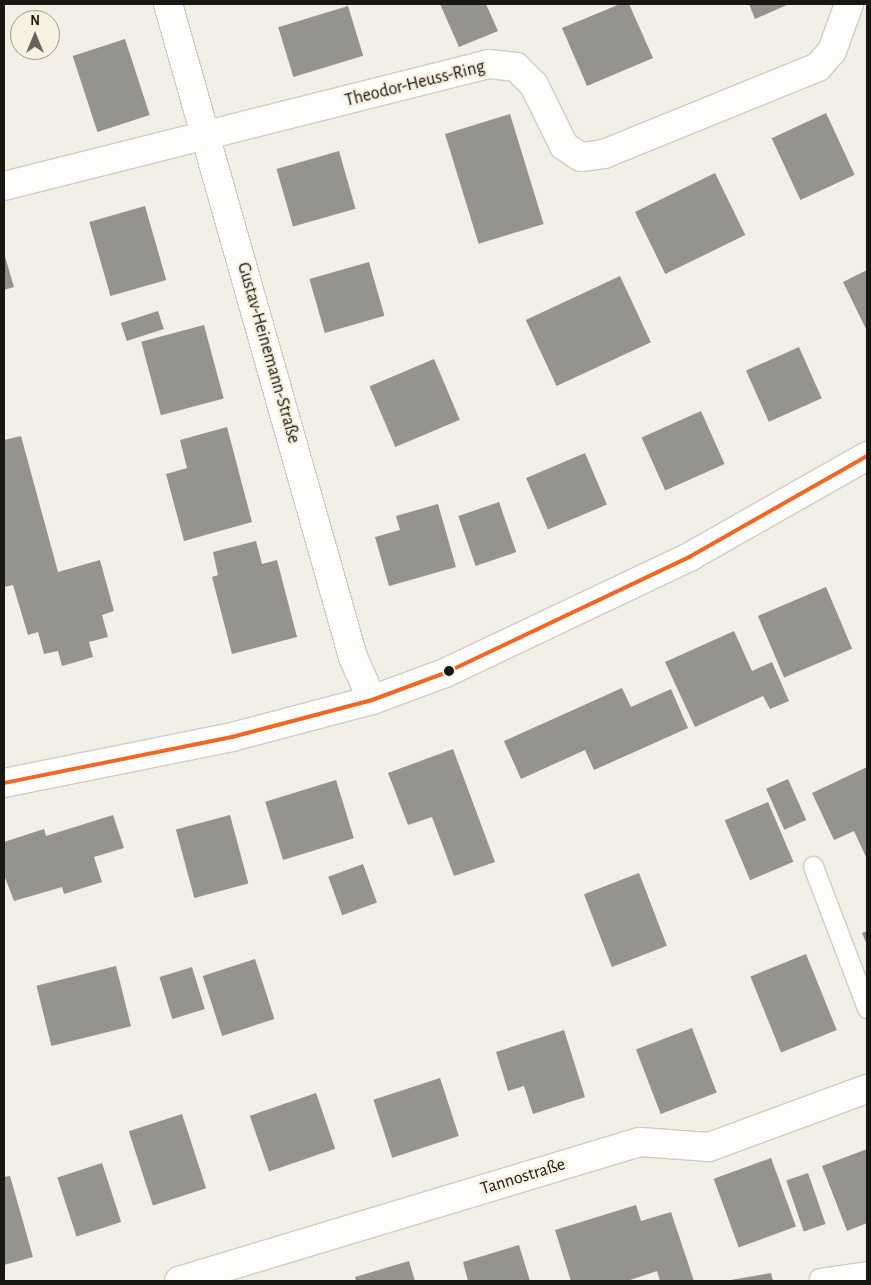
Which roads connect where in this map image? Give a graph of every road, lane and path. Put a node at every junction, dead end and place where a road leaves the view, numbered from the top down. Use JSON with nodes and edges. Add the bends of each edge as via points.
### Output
{"nodes":[{"id":1,"x":168,"y":4,"type":"edge"},
{"id":2,"x":849,"y":4,"type":"edge"},
{"id":3,"x":208,"y":138,"type":"junction"},
{"id":4,"x":4,"y":186,"type":"edge"},
{"id":5,"x":867,"y":456,"type":"edge"},
{"id":6,"x":372,"y":700,"type":"junction"},
{"id":7,"x":4,"y":782,"type":"edge"},
{"id":8,"x":813,"y":866,"type":"dead end"},
{"id":9,"x":867,"y":1008,"type":"edge"},
{"id":10,"x":867,"y":1089,"type":"edge"},
{"id":11,"x":867,"y":1270,"type":"edge"},
{"id":12,"x":819,"y":1278,"type":"dead end"},
{"id":13,"x":179,"y":1281,"type":"edge"}],
"edges":[{"from":1,"to":3,"type":"street","name":"Gustav-Heinemann-Straße"},
{"from":2,"to":3,"type":"street","name":"Theodor-Heuss-Ring","via":[[832,51],[818,67],[604,154],[582,157],[564,146],[534,85],[516,67],[490,64]]},
{"from":3,"to":4,"type":"street","name":"Theodor-Heuss-Ring"},
{"from":3,"to":6,"type":"street","name":"Gustav-Heinemann-Straße","via":[[353,657]]},
{"from":5,"to":6,"type":"street","via":[[691,556],[544,629]]},
{"from":6,"to":7,"type":"street","via":[[232,737]]},
{"from":8,"to":9,"type":"lane"},
{"from":10,"to":13,"type":"street","name":"Tannostraße","via":[[709,1147],[640,1142]]},
{"from":11,"to":12,"type":"lane"}]}
